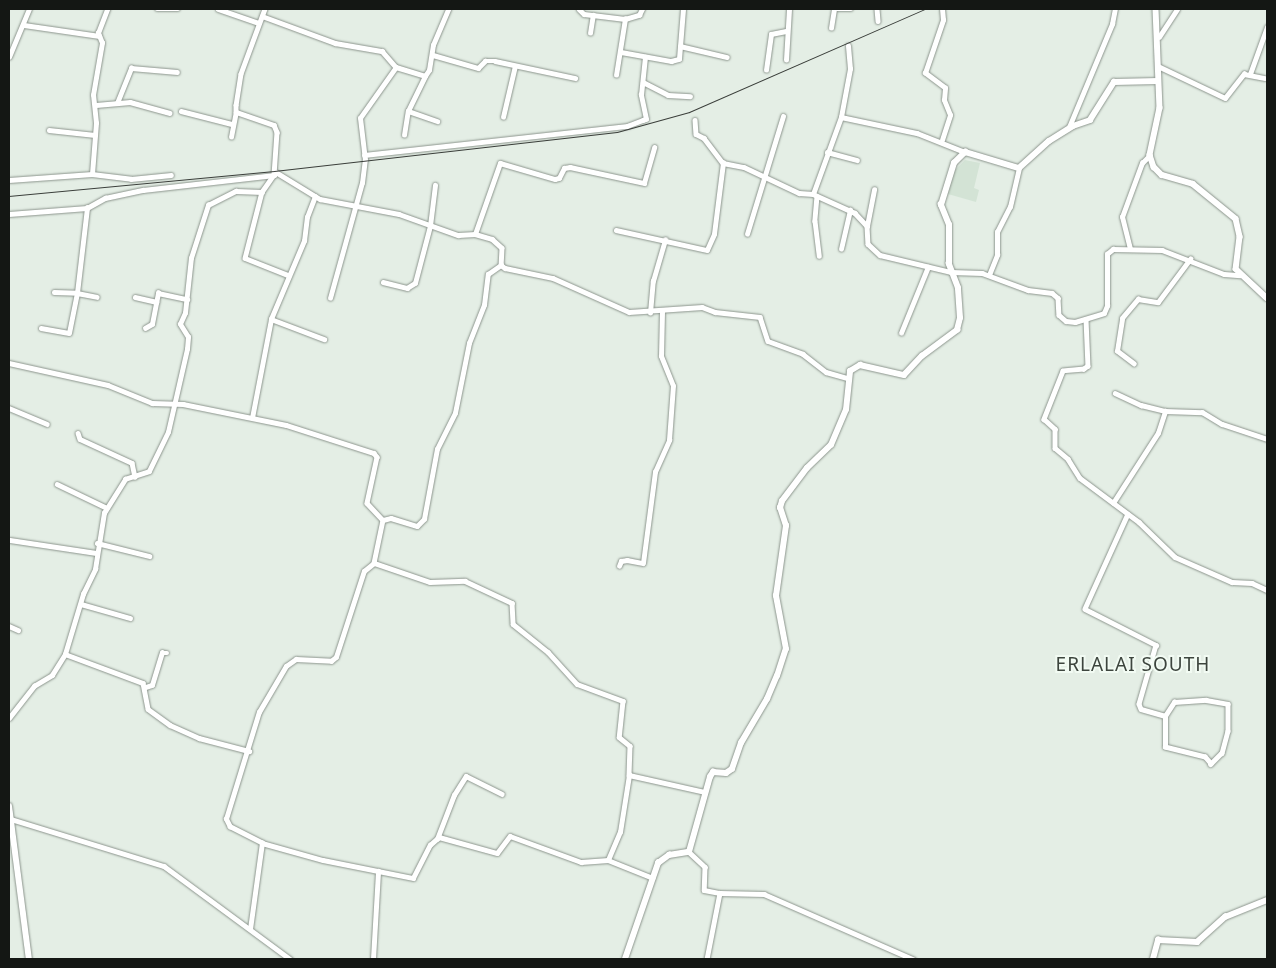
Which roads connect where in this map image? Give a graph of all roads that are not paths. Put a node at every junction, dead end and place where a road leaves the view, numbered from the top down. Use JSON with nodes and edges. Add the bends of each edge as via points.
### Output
{"nodes":[{"id":1,"x":29,"y":9,"type":"edge"},
{"id":2,"x":108,"y":9,"type":"edge"},
{"id":3,"x":157,"y":9,"type":"edge"},
{"id":4,"x":178,"y":9,"type":"edge"},
{"id":5,"x":218,"y":9,"type":"edge"},
{"id":6,"x":265,"y":9,"type":"edge"},
{"id":7,"x":448,"y":9,"type":"edge"},
{"id":8,"x":578,"y":9,"type":"edge"},
{"id":9,"x":642,"y":9,"type":"edge"},
{"id":10,"x":683,"y":9,"type":"edge"},
{"id":11,"x":789,"y":9,"type":"edge"},
{"id":12,"x":835,"y":9,"type":"edge"},
{"id":13,"x":851,"y":9,"type":"edge"},
{"id":14,"x":877,"y":9,"type":"edge"},
{"id":15,"x":942,"y":9,"type":"edge"},
{"id":16,"x":1115,"y":9,"type":"edge"},
{"id":17,"x":1156,"y":9,"type":"edge"},
{"id":18,"x":1177,"y":9,"type":"edge"},
{"id":19,"x":593,"y":15,"type":"junction"},
{"id":20,"x":262,"y":16,"type":"junction"},
{"id":21,"x":625,"y":19,"type":"junction"},
{"id":22,"x":878,"y":21,"type":"dead end"},
{"id":23,"x":259,"y":23,"type":"junction"},
{"id":24,"x":24,"y":25,"type":"junction"},
{"id":25,"x":1267,"y":27,"type":"edge"},
{"id":26,"x":831,"y":28,"type":"dead end"},
{"id":27,"x":786,"y":31,"type":"junction"},
{"id":28,"x":590,"y":33,"type":"dead end"},
{"id":29,"x":99,"y":36,"type":"junction"},
{"id":30,"x":1159,"y":36,"type":"junction"},
{"id":31,"x":680,"y":46,"type":"junction"},
{"id":32,"x":848,"y":46,"type":"dead end"},
{"id":33,"x":622,"y":52,"type":"junction"},
{"id":34,"x":433,"y":54,"type":"junction"},
{"id":35,"x":728,"y":56,"type":"dead end"},
{"id":36,"x":9,"y":57,"type":"edge"},
{"id":37,"x":645,"y":57,"type":"junction"},
{"id":38,"x":786,"y":60,"type":"dead end"},
{"id":39,"x":515,"y":66,"type":"junction"},
{"id":40,"x":1158,"y":66,"type":"junction"},
{"id":41,"x":396,"y":67,"type":"junction"},
{"id":42,"x":766,"y":70,"type":"dead end"},
{"id":43,"x":177,"y":72,"type":"dead end"},
{"id":44,"x":1250,"y":74,"type":"junction"},
{"id":45,"x":616,"y":75,"type":"dead end"},
{"id":46,"x":425,"y":76,"type":"junction"},
{"id":47,"x":575,"y":78,"type":"dead end"},
{"id":48,"x":1265,"y":78,"type":"dead end"},
{"id":49,"x":1158,"y":81,"type":"junction"},
{"id":50,"x":643,"y":82,"type":"junction"},
{"id":51,"x":690,"y":96,"type":"dead end"},
{"id":52,"x":117,"y":103,"type":"junction"},
{"id":53,"x":96,"y":105,"type":"junction"},
{"id":54,"x":181,"y":111,"type":"dead end"},
{"id":55,"x":236,"y":112,"type":"junction"},
{"id":56,"x":408,"y":112,"type":"junction"},
{"id":57,"x":170,"y":113,"type":"dead end"},
{"id":58,"x":784,"y":116,"type":"dead end"},
{"id":59,"x":503,"y":117,"type":"dead end"},
{"id":60,"x":841,"y":118,"type":"junction"},
{"id":61,"x":695,"y":120,"type":"dead end"},
{"id":62,"x":437,"y":121,"type":"dead end"},
{"id":63,"x":232,"y":124,"type":"junction"},
{"id":64,"x":1069,"y":128,"type":"junction"},
{"id":65,"x":49,"y":130,"type":"dead end"},
{"id":66,"x":94,"y":134,"type":"junction"},
{"id":67,"x":404,"y":135,"type":"dead end"},
{"id":68,"x":231,"y":137,"type":"dead end"},
{"id":69,"x":942,"y":140,"type":"junction"},
{"id":70,"x":654,"y":147,"type":"dead end"},
{"id":71,"x":827,"y":152,"type":"junction"},
{"id":72,"x":965,"y":152,"type":"junction"},
{"id":73,"x":364,"y":155,"type":"junction"},
{"id":74,"x":1150,"y":155,"type":"junction"},
{"id":75,"x":856,"y":160,"type":"dead end"},
{"id":76,"x":723,"y":162,"type":"junction"},
{"id":77,"x":1019,"y":168,"type":"junction"},
{"id":78,"x":274,"y":173,"type":"junction"},
{"id":79,"x":92,"y":174,"type":"junction"},
{"id":80,"x":763,"y":174,"type":"junction"},
{"id":81,"x":171,"y":175,"type":"dead end"},
{"id":82,"x":9,"y":180,"type":"edge"},
{"id":83,"x":435,"y":185,"type":"dead end"},
{"id":84,"x":874,"y":190,"type":"dead end"},
{"id":85,"x":262,"y":192,"type":"junction"},
{"id":86,"x":815,"y":195,"type":"junction"},
{"id":87,"x":315,"y":196,"type":"junction"},
{"id":88,"x":87,"y":208,"type":"junction"},
{"id":89,"x":356,"y":208,"type":"junction"},
{"id":90,"x":850,"y":210,"type":"junction"},
{"id":91,"x":9,"y":214,"type":"edge"},
{"id":92,"x":430,"y":226,"type":"junction"},
{"id":93,"x":867,"y":226,"type":"junction"},
{"id":94,"x":616,"y":230,"type":"dead end"},
{"id":95,"x":475,"y":234,"type":"junction"},
{"id":96,"x":747,"y":234,"type":"dead end"},
{"id":97,"x":665,"y":240,"type":"junction"},
{"id":98,"x":840,"y":249,"type":"dead end"},
{"id":99,"x":1130,"y":249,"type":"junction"},
{"id":100,"x":819,"y":256,"type":"dead end"},
{"id":101,"x":1190,"y":259,"type":"junction"},
{"id":102,"x":501,"y":265,"type":"junction"},
{"id":103,"x":928,"y":267,"type":"junction"},
{"id":104,"x":951,"y":272,"type":"junction"},
{"id":105,"x":288,"y":275,"type":"junction"},
{"id":106,"x":989,"y":275,"type":"junction"},
{"id":107,"x":1240,"y":275,"type":"junction"},
{"id":108,"x":383,"y":282,"type":"dead end"},
{"id":109,"x":54,"y":292,"type":"dead end"},
{"id":110,"x":78,"y":293,"type":"junction"},
{"id":111,"x":97,"y":297,"type":"dead end"},
{"id":112,"x":135,"y":297,"type":"dead end"},
{"id":113,"x":330,"y":298,"type":"dead end"},
{"id":114,"x":1267,"y":298,"type":"edge"},
{"id":115,"x":187,"y":299,"type":"junction"},
{"id":116,"x":156,"y":302,"type":"junction"},
{"id":117,"x":662,"y":311,"type":"junction"},
{"id":118,"x":650,"y":313,"type":"junction"},
{"id":119,"x":271,"y":319,"type":"junction"},
{"id":120,"x":1086,"y":319,"type":"junction"},
{"id":121,"x":41,"y":328,"type":"dead end"},
{"id":122,"x":146,"y":328,"type":"dead end"},
{"id":123,"x":901,"y":333,"type":"dead end"},
{"id":124,"x":324,"y":339,"type":"dead end"},
{"id":125,"x":9,"y":362,"type":"edge"},
{"id":126,"x":1134,"y":364,"type":"dead end"},
{"id":127,"x":847,"y":378,"type":"junction"},
{"id":128,"x":1115,"y":393,"type":"dead end"},
{"id":129,"x":174,"y":403,"type":"junction"},
{"id":130,"x":9,"y":408,"type":"edge"},
{"id":131,"x":1165,"y":411,"type":"junction"},
{"id":132,"x":252,"y":418,"type":"junction"},
{"id":133,"x":48,"y":424,"type":"dead end"},
{"id":134,"x":78,"y":433,"type":"dead end"},
{"id":135,"x":1267,"y":439,"type":"edge"},
{"id":136,"x":136,"y":477,"type":"junction"},
{"id":137,"x":57,"y":484,"type":"dead end"},
{"id":138,"x":1113,"y":503,"type":"junction"},
{"id":139,"x":107,"y":508,"type":"junction"},
{"id":140,"x":1128,"y":514,"type":"junction"},
{"id":141,"x":383,"y":520,"type":"junction"},
{"id":142,"x":10,"y":540,"type":"dead end"},
{"id":143,"x":97,"y":543,"type":"junction"},
{"id":144,"x":96,"y":553,"type":"junction"},
{"id":145,"x":149,"y":556,"type":"dead end"},
{"id":146,"x":374,"y":562,"type":"junction"},
{"id":147,"x":619,"y":566,"type":"dead end"},
{"id":148,"x":1267,"y":590,"type":"edge"},
{"id":149,"x":81,"y":604,"type":"junction"},
{"id":150,"x":130,"y":618,"type":"dead end"},
{"id":151,"x":9,"y":626,"type":"edge"},
{"id":152,"x":18,"y":630,"type":"dead end"},
{"id":153,"x":167,"y":653,"type":"dead end"},
{"id":154,"x":65,"y":654,"type":"junction"},
{"id":155,"x":146,"y":687,"type":"junction"},
{"id":156,"x":1165,"y":716,"type":"junction"},
{"id":157,"x":9,"y":718,"type":"edge"},
{"id":158,"x":249,"y":751,"type":"junction"},
{"id":159,"x":629,"y":775,"type":"junction"},
{"id":160,"x":705,"y":792,"type":"junction"},
{"id":161,"x":502,"y":794,"type":"dead end"},
{"id":162,"x":9,"y":806,"type":"edge"},
{"id":163,"x":10,"y":820,"type":"junction"},
{"id":164,"x":437,"y":839,"type":"junction"},
{"id":165,"x":262,"y":843,"type":"junction"},
{"id":166,"x":689,"y":852,"type":"junction"},
{"id":167,"x":608,"y":860,"type":"junction"},
{"id":168,"x":378,"y":871,"type":"junction"},
{"id":169,"x":653,"y":878,"type":"junction"},
{"id":170,"x":720,"y":893,"type":"junction"},
{"id":171,"x":1267,"y":900,"type":"edge"},
{"id":172,"x":250,"y":929,"type":"junction"},
{"id":173,"x":29,"y":959,"type":"edge"},
{"id":174,"x":290,"y":959,"type":"edge"},
{"id":175,"x":374,"y":959,"type":"edge"},
{"id":176,"x":625,"y":959,"type":"edge"},
{"id":177,"x":707,"y":959,"type":"edge"},
{"id":178,"x":913,"y":959,"type":"edge"},
{"id":179,"x":1153,"y":959,"type":"edge"}],
"edges":[{"from":1,"to":24,"type":"street"},
{"from":2,"to":29,"type":"street"},
{"from":3,"to":4,"type":"street"},
{"from":5,"to":23,"type":"street"},
{"from":6,"to":20,"type":"street"},
{"from":7,"to":34,"type":"street","via":[[433,45]]},
{"from":8,"to":19,"type":"street"},
{"from":9,"to":21,"type":"street","via":[[640,15]]},
{"from":10,"to":31,"type":"street"},
{"from":11,"to":27,"type":"street"},
{"from":12,"to":13,"type":"street"},
{"from":12,"to":26,"type":"street"},
{"from":14,"to":22,"type":"street"},
{"from":15,"to":69,"type":"street","via":[[943,20],[925,73],[945,88],[944,100],[950,115]]},
{"from":16,"to":64,"type":"street","via":[[1112,24]]},
{"from":17,"to":30,"type":"street"},
{"from":18,"to":30,"type":"street"},
{"from":19,"to":21,"type":"street"},
{"from":19,"to":28,"type":"street"},
{"from":20,"to":23,"type":"street"},
{"from":20,"to":41,"type":"street","via":[[335,43],[382,51]]},
{"from":21,"to":33,"type":"street"},
{"from":23,"to":55,"type":"street","via":[[241,74]]},
{"from":24,"to":29,"type":"street"},
{"from":24,"to":36,"type":"street"},
{"from":25,"to":44,"type":"street"},
{"from":27,"to":38,"type":"street"},
{"from":27,"to":42,"type":"street","via":[[772,34]]},
{"from":29,"to":53,"type":"street","via":[[102,43],[93,95]]},
{"from":30,"to":40,"type":"street"},
{"from":31,"to":35,"type":"street"},
{"from":31,"to":37,"type":"street","via":[[677,60]]},
{"from":32,"to":60,"type":"street","via":[[850,69]]},
{"from":33,"to":37,"type":"street"},
{"from":33,"to":45,"type":"street"},
{"from":34,"to":39,"type":"street","via":[[478,68],[485,61]]},
{"from":34,"to":46,"type":"street"},
{"from":37,"to":50,"type":"street"},
{"from":39,"to":47,"type":"street"},
{"from":39,"to":59,"type":"street"},
{"from":40,"to":44,"type":"street","via":[[1225,98],[1241,76]]},
{"from":40,"to":49,"type":"street"},
{"from":41,"to":46,"type":"street"},
{"from":41,"to":73,"type":"street","via":[[360,118]]},
{"from":43,"to":52,"type":"street","via":[[132,68]]},
{"from":44,"to":48,"type":"street"},
{"from":46,"to":56,"type":"street"},
{"from":49,"to":64,"type":"street","via":[[1114,82],[1090,120]]},
{"from":49,"to":74,"type":"street","via":[[1160,108]]},
{"from":50,"to":51,"type":"street","via":[[668,95]]},
{"from":50,"to":73,"type":"street","via":[[646,119],[627,126]]},
{"from":52,"to":53,"type":"street"},
{"from":52,"to":57,"type":"street","via":[[130,102]]},
{"from":53,"to":66,"type":"street"},
{"from":54,"to":63,"type":"street"},
{"from":55,"to":63,"type":"street"},
{"from":55,"to":78,"type":"street","via":[[276,128]]},
{"from":56,"to":62,"type":"street"},
{"from":56,"to":67,"type":"street"},
{"from":58,"to":80,"type":"street"},
{"from":60,"to":69,"type":"street","via":[[891,126]]},
{"from":60,"to":71,"type":"street"},
{"from":61,"to":76,"type":"street","via":[[696,134],[704,138]]},
{"from":63,"to":68,"type":"street"},
{"from":64,"to":77,"type":"street","via":[[1048,141]]},
{"from":65,"to":66,"type":"street"},
{"from":66,"to":79,"type":"street"},
{"from":69,"to":72,"type":"street"},
{"from":70,"to":95,"type":"street","via":[[644,183],[566,167],[555,179],[500,163]]},
{"from":71,"to":75,"type":"street"},
{"from":71,"to":86,"type":"street"},
{"from":72,"to":77,"type":"street"},
{"from":72,"to":104,"type":"street","via":[[954,164],[941,205],[949,225]]},
{"from":73,"to":89,"type":"street"},
{"from":74,"to":99,"type":"street","via":[[1142,163],[1122,217]]},
{"from":74,"to":107,"type":"street","via":[[1162,175],[1190,182],[1236,219],[1240,237],[1236,269]]},
{"from":76,"to":80,"type":"street"},
{"from":76,"to":97,"type":"street","via":[[710,248],[699,249]]},
{"from":77,"to":106,"type":"street","via":[[1010,207],[997,232],[998,255]]},
{"from":78,"to":85,"type":"street"},
{"from":78,"to":87,"type":"street"},
{"from":78,"to":88,"type":"street","via":[[143,190],[104,198]]},
{"from":79,"to":81,"type":"street","via":[[131,179]]},
{"from":79,"to":82,"type":"street"},
{"from":80,"to":86,"type":"street","via":[[800,193]]},
{"from":80,"to":96,"type":"street"},
{"from":83,"to":92,"type":"street"},
{"from":84,"to":93,"type":"street"},
{"from":85,"to":105,"type":"street","via":[[245,258]]},
{"from":85,"to":115,"type":"street","via":[[236,190],[208,205],[191,258]]},
{"from":86,"to":90,"type":"street"},
{"from":86,"to":100,"type":"street"},
{"from":87,"to":89,"type":"street"},
{"from":87,"to":105,"type":"street","via":[[307,217],[304,241]]},
{"from":88,"to":91,"type":"street"},
{"from":88,"to":110,"type":"street"},
{"from":89,"to":92,"type":"street","via":[[398,214]]},
{"from":89,"to":113,"type":"street"},
{"from":90,"to":93,"type":"street"},
{"from":90,"to":98,"type":"street"},
{"from":92,"to":95,"type":"street","via":[[458,235]]},
{"from":92,"to":108,"type":"street","via":[[412,287]]},
{"from":93,"to":103,"type":"street","via":[[868,244],[873,250]]},
{"from":94,"to":97,"type":"street"},
{"from":95,"to":102,"type":"street","via":[[492,239],[502,248]]},
{"from":97,"to":118,"type":"street","via":[[649,300]]},
{"from":99,"to":101,"type":"street","via":[[1153,248]]},
{"from":99,"to":120,"type":"street","via":[[1113,249],[1107,254],[1107,306],[1100,316]]},
{"from":101,"to":107,"type":"street","via":[[1224,274]]},
{"from":101,"to":126,"type":"street","via":[[1158,302],[1138,299],[1122,318],[1117,351]]},
{"from":102,"to":118,"type":"street","via":[[553,278],[629,312]]},
{"from":102,"to":141,"type":"street","via":[[488,274],[484,305],[469,343],[455,413],[437,449],[424,519],[417,526],[391,518]]},
{"from":103,"to":104,"type":"street"},
{"from":103,"to":123,"type":"street"},
{"from":104,"to":106,"type":"street","via":[[974,271]]},
{"from":104,"to":127,"type":"street","via":[[958,288],[960,318],[953,335],[922,356],[904,375],[860,365],[855,366]]},
{"from":105,"to":119,"type":"street"},
{"from":106,"to":120,"type":"street","via":[[1028,290],[1055,294],[1062,318],[1075,322]]},
{"from":107,"to":114,"type":"street"},
{"from":109,"to":110,"type":"street"},
{"from":110,"to":111,"type":"street"},
{"from":110,"to":121,"type":"street","via":[[69,333]]},
{"from":112,"to":116,"type":"street"},
{"from":115,"to":116,"type":"street","via":[[162,292],[158,293]]},
{"from":115,"to":129,"type":"street","via":[[180,324],[188,337],[187,349]]},
{"from":116,"to":122,"type":"street","via":[[152,324]]},
{"from":117,"to":118,"type":"street"},
{"from":117,"to":127,"type":"street","via":[[702,308],[760,317],[768,341],[802,354],[826,372]]},
{"from":117,"to":147,"type":"street","via":[[660,356],[673,386],[669,440],[655,472],[643,563],[627,560],[621,561]]},
{"from":119,"to":124,"type":"street"},
{"from":119,"to":132,"type":"street"},
{"from":120,"to":138,"type":"street","via":[[1088,366],[1063,372],[1044,419],[1055,428],[1055,448],[1068,459],[1080,478]]},
{"from":125,"to":129,"type":"street","via":[[108,385],[152,403]]},
{"from":127,"to":160,"type":"street","via":[[846,410],[831,445],[807,468],[780,508],[786,526],[776,596],[786,649],[777,676],[741,743],[732,769],[726,773],[713,772]]},
{"from":128,"to":131,"type":"street"},
{"from":129,"to":132,"type":"street"},
{"from":129,"to":136,"type":"street","via":[[168,432],[149,471]]},
{"from":130,"to":133,"type":"street"},
{"from":131,"to":135,"type":"street","via":[[1202,412],[1222,424]]},
{"from":131,"to":138,"type":"street","via":[[1158,433]]},
{"from":132,"to":141,"type":"street","via":[[286,425],[374,453],[377,457],[367,503]]},
{"from":134,"to":136,"type":"street","via":[[80,439],[132,463]]},
{"from":136,"to":139,"type":"street","via":[[125,479]]},
{"from":137,"to":139,"type":"street"},
{"from":138,"to":140,"type":"street"},
{"from":139,"to":143,"type":"street"},
{"from":140,"to":148,"type":"street","via":[[1186,564],[1232,582],[1252,583]]},
{"from":140,"to":156,"type":"street","via":[[1084,606],[1087,613],[1156,646],[1138,704],[1141,709]]},
{"from":141,"to":146,"type":"street"},
{"from":142,"to":144,"type":"street"},
{"from":143,"to":144,"type":"street"},
{"from":143,"to":145,"type":"street"},
{"from":144,"to":149,"type":"street","via":[[95,569]]},
{"from":146,"to":158,"type":"street","via":[[364,570],[336,657],[331,661],[296,659],[286,666],[259,712]]},
{"from":146,"to":159,"type":"street","via":[[430,582],[465,581],[512,603],[513,624],[548,652],[577,684],[623,701],[619,737],[630,746]]},
{"from":149,"to":150,"type":"street"},
{"from":149,"to":154,"type":"street"},
{"from":151,"to":152,"type":"street"},
{"from":153,"to":155,"type":"street","via":[[162,653],[152,685]]},
{"from":154,"to":155,"type":"street"},
{"from":154,"to":157,"type":"street","via":[[52,675],[34,686]]},
{"from":155,"to":158,"type":"street","via":[[148,709],[170,725],[199,738]]},
{"from":156,"to":156,"type":"street","via":[[1174,702],[1206,700],[1228,704],[1228,732],[1222,753],[1210,764],[1206,757],[1165,747]]},
{"from":158,"to":165,"type":"street","via":[[226,819],[230,827]]},
{"from":159,"to":160,"type":"street"},
{"from":159,"to":167,"type":"street","via":[[620,832]]},
{"from":160,"to":166,"type":"street"},
{"from":161,"to":164,"type":"street","via":[[466,776],[454,795]]},
{"from":162,"to":163,"type":"main road"},
{"from":163,"to":172,"type":"street","via":[[164,866]]},
{"from":163,"to":173,"type":"main road"},
{"from":164,"to":167,"type":"street","via":[[446,836],[497,853],[510,836],[581,862]]},
{"from":164,"to":168,"type":"street","via":[[413,878]]},
{"from":165,"to":168,"type":"street"},
{"from":165,"to":172,"type":"street"},
{"from":166,"to":169,"type":"street","via":[[663,858]]},
{"from":166,"to":170,"type":"street","via":[[705,867],[704,890]]},
{"from":167,"to":169,"type":"street"},
{"from":168,"to":175,"type":"street"},
{"from":169,"to":176,"type":"street"},
{"from":170,"to":177,"type":"street"},
{"from":170,"to":178,"type":"street","via":[[764,894]]},
{"from":171,"to":179,"type":"street","via":[[1225,917],[1197,942],[1158,940]]},
{"from":172,"to":174,"type":"street"}]}
